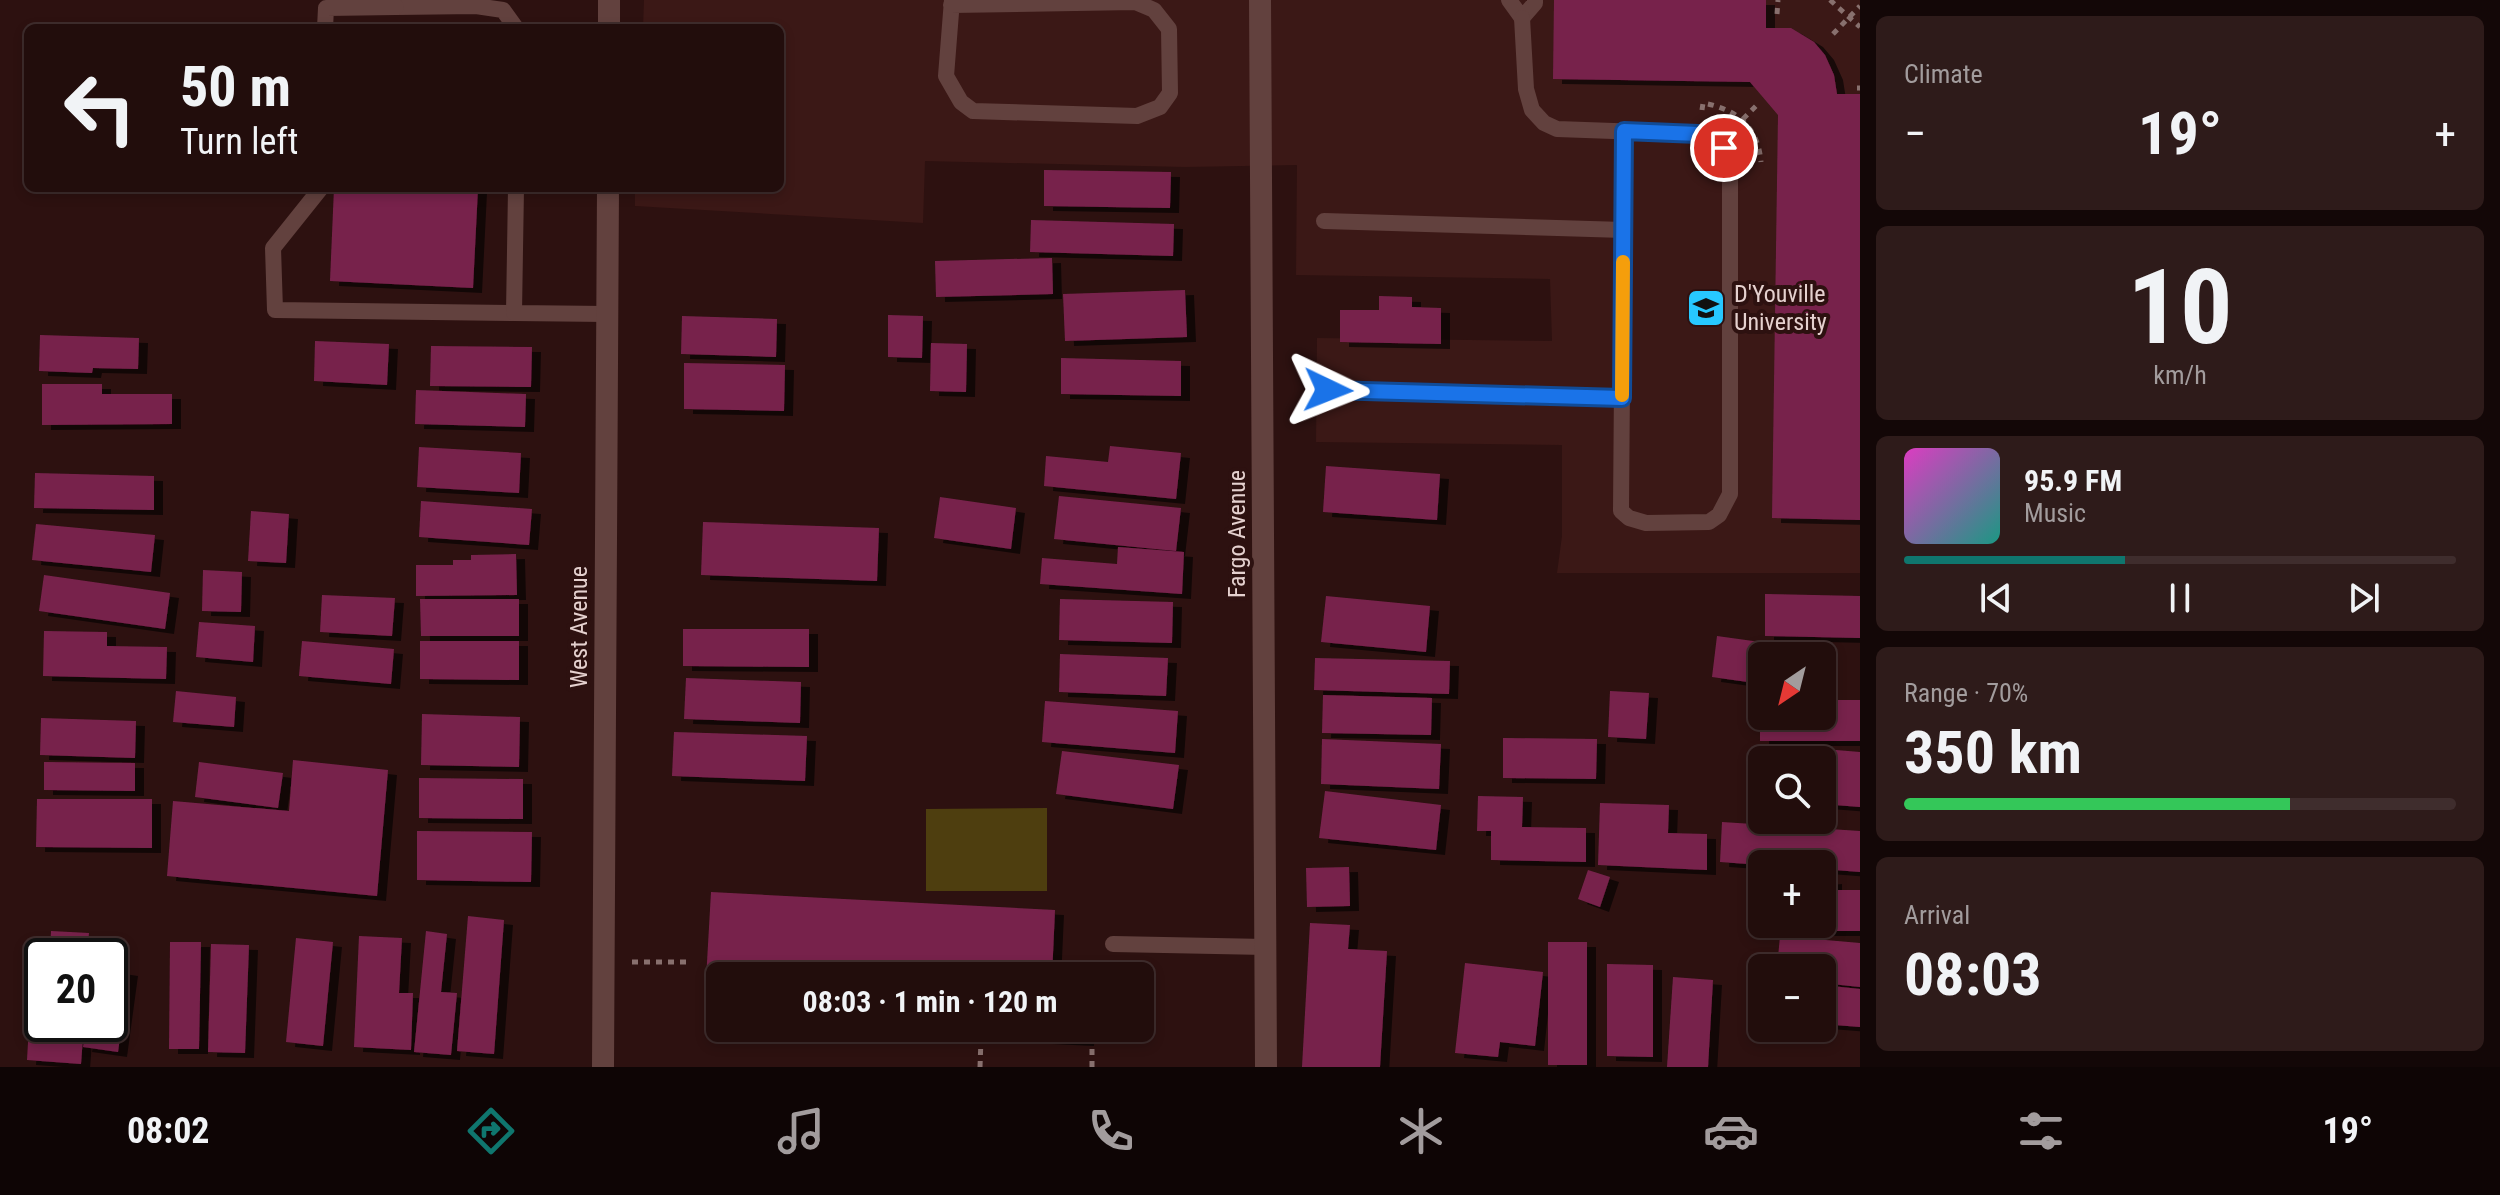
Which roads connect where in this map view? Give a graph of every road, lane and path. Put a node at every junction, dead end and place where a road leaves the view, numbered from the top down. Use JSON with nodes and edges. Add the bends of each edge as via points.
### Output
{"nodes":[{"id":1,"x":609,"y":0,"type":"edge"},
{"id":2,"x":1260,"y":0,"type":"edge"},
{"id":3,"x":1509,"y":0,"type":"edge"},
{"id":4,"x":1535,"y":0,"type":"edge"},
{"id":5,"x":1778,"y":0,"type":"edge"},
{"id":6,"x":1830,"y":0,"type":"edge"},
{"id":7,"x":952,"y":2,"type":"edge"},
{"id":8,"x":396,"y":4,"type":"edge"},
{"id":9,"x":1860,"y":6,"type":"edge"},
{"id":10,"x":1777,"y":14,"type":"dead end"},
{"id":11,"x":1850,"y":17,"type":"junction"},
{"id":12,"x":1522,"y":18,"type":"junction"},
{"id":13,"x":325,"y":24,"type":"edge"},
{"id":14,"x":513,"y":24,"type":"edge"},
{"id":15,"x":609,"y":24,"type":"edge"},
{"id":16,"x":1860,"y":27,"type":"edge"},
{"id":17,"x":1833,"y":34,"type":"dead end"},
{"id":18,"x":1757,"y":105,"type":"dead end"},
{"id":19,"x":1743,"y":119,"type":"dead end"},
{"id":20,"x":1624,"y":131,"type":"junction"},
{"id":21,"x":318,"y":192,"type":"edge"},
{"id":22,"x":516,"y":192,"type":"edge"},
{"id":23,"x":608,"y":192,"type":"edge"},
{"id":24,"x":1324,"y":221,"type":"dead end"},
{"id":25,"x":1624,"y":230,"type":"junction"},
{"id":26,"x":514,"y":313,"type":"junction"},
{"id":27,"x":607,"y":314,"type":"junction"},
{"id":28,"x":1328,"y":390,"type":"dead end"},
{"id":29,"x":1622,"y":398,"type":"junction"},
{"id":30,"x":1113,"y":944,"type":"dead end"},
{"id":31,"x":1266,"y":947,"type":"junction"},
{"id":32,"x":630,"y":962,"type":"dead end"},
{"id":33,"x":691,"y":962,"type":"dead end"},
{"id":34,"x":981,"y":1042,"type":"edge"},
{"id":35,"x":1092,"y":1042,"type":"edge"},
{"id":36,"x":603,"y":1067,"type":"edge"},
{"id":37,"x":980,"y":1067,"type":"edge"},
{"id":38,"x":1092,"y":1067,"type":"edge"},
{"id":39,"x":1266,"y":1067,"type":"edge"}],
"edges":[{"from":1,"to":15,"type":"street"},
{"from":2,"to":31,"type":"street","name":"Fargo Avenue"},
{"from":3,"to":12,"type":"lane"},
{"from":4,"to":12,"type":"lane"},
{"from":5,"to":10,"type":"path"},
{"from":6,"to":11,"type":"path"},
{"from":7,"to":7,"type":"lane","via":[[1135,2],[1154,10],[1169,29],[1170,93],[1160,107],[1137,116],[973,111],[961,102],[946,76]]},
{"from":8,"to":13,"type":"lane","via":[[326,8]]},
{"from":8,"to":14,"type":"lane","via":[[503,10]]},
{"from":9,"to":11,"type":"path"},
{"from":11,"to":16,"type":"path"},
{"from":11,"to":17,"type":"path"},
{"from":12,"to":20,"type":"lane","via":[[1532,110],[1557,129]]},
{"from":18,"to":19,"type":"path"},
{"from":20,"to":25,"type":"lane"},
{"from":20,"to":29,"type":"lane","via":[[1698,134],[1724,148],[1730,163],[1730,494],[1719,515],[1709,522],[1646,523],[1621,511]]},
{"from":21,"to":26,"type":"lane","via":[[273,248],[275,310]]},
{"from":22,"to":26,"type":"lane"},
{"from":23,"to":27,"type":"street","name":"West Avenue"},
{"from":24,"to":25,"type":"lane"},
{"from":25,"to":29,"type":"lane"},
{"from":26,"to":27,"type":"lane"},
{"from":27,"to":36,"type":"street","name":"West Avenue"},
{"from":28,"to":29,"type":"lane"},
{"from":30,"to":31,"type":"lane"},
{"from":31,"to":39,"type":"street","name":"Fargo Avenue"},
{"from":32,"to":33,"type":"path"},
{"from":34,"to":37,"type":"path"},
{"from":35,"to":38,"type":"path"}]}
